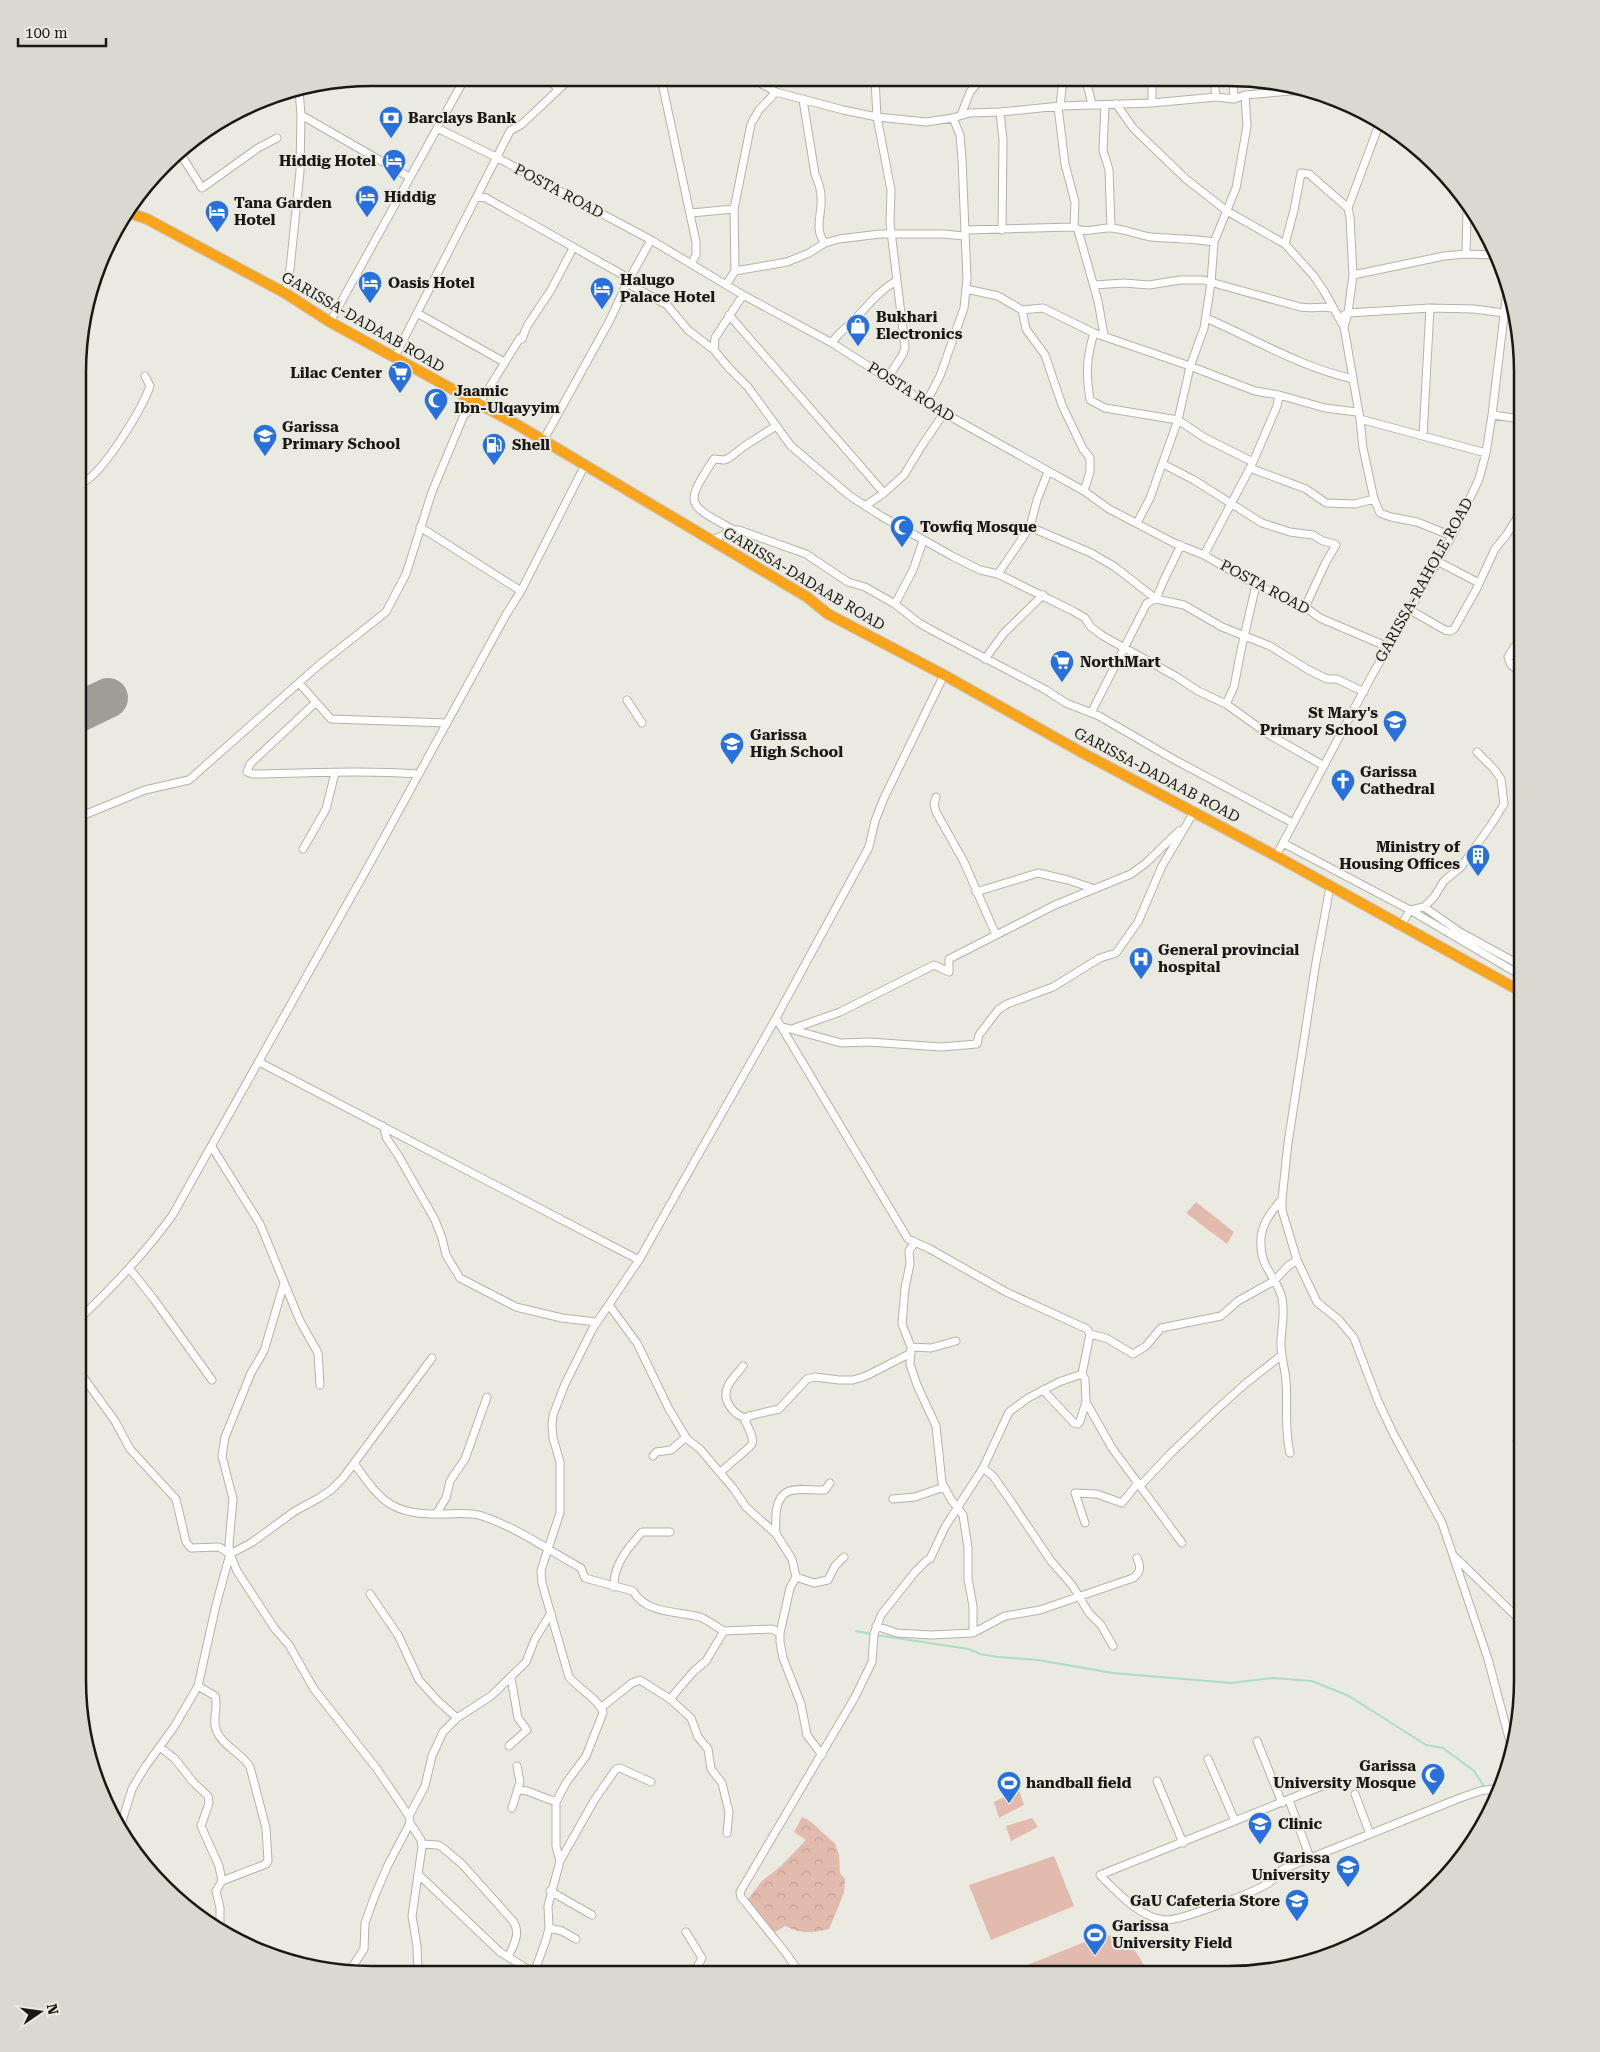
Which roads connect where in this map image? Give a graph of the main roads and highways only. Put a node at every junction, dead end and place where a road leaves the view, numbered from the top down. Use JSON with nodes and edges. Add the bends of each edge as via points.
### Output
{"nodes":[{"id":1,"x":133,"y":214,"type":"edge"},
{"id":2,"x":1514,"y":988,"type":"edge"}],
"edges":[{"from":1,"to":2,"type":"highway","name":"GARISSA-DADAAB ROAD","via":[[284,294],[585,465],[807,597],[828,614]]}]}
